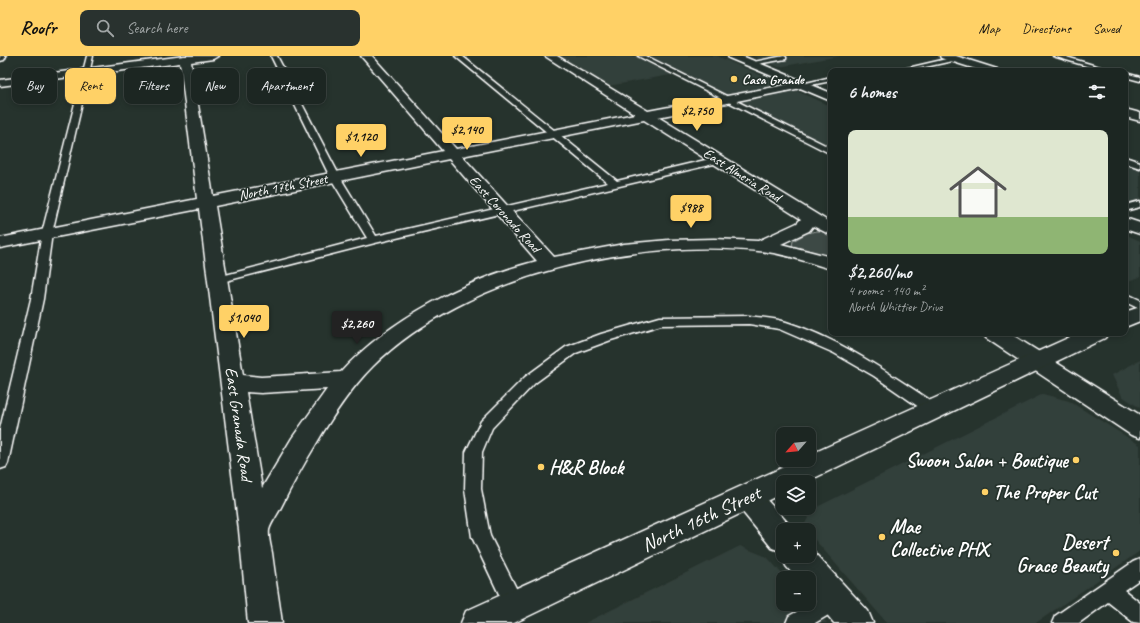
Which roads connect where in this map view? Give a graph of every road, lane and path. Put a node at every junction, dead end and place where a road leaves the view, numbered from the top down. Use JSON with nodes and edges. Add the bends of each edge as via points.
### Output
{"nodes":[{"id":1,"x":90,"y":56,"type":"edge"},
{"id":2,"x":213,"y":56,"type":"edge"},
{"id":3,"x":274,"y":56,"type":"edge"},
{"id":4,"x":366,"y":56,"type":"edge"},
{"id":5,"x":458,"y":56,"type":"edge"},
{"id":6,"x":550,"y":56,"type":"edge"},
{"id":7,"x":641,"y":56,"type":"edge"},
{"id":8,"x":733,"y":56,"type":"edge"},
{"id":9,"x":1056,"y":56,"type":"edge"},
{"id":10,"x":784,"y":58,"type":"dead end"},
{"id":11,"x":950,"y":58,"type":"edge"},
{"id":12,"x":186,"y":59,"type":"junction"},
{"id":13,"x":751,"y":64,"type":"junction"},
{"id":14,"x":87,"y":68,"type":"edge"},
{"id":15,"x":116,"y":68,"type":"edge"},
{"id":16,"x":910,"y":68,"type":"edge"},
{"id":17,"x":983,"y":68,"type":"edge"},
{"id":18,"x":1099,"y":68,"type":"edge"},
{"id":19,"x":65,"y":75,"type":"edge"},
{"id":20,"x":1128,"y":76,"type":"edge"},
{"id":21,"x":1140,"y":79,"type":"edge"},
{"id":22,"x":828,"y":80,"type":"edge"},
{"id":23,"x":0,"y":83,"type":"edge"},
{"id":24,"x":801,"y":85,"type":"junction"},
{"id":25,"x":828,"y":96,"type":"edge"},
{"id":26,"x":727,"y":100,"type":"junction"},
{"id":27,"x":78,"y":104,"type":"edge"},
{"id":28,"x":1128,"y":114,"type":"edge"},
{"id":29,"x":646,"y":116,"type":"junction"},
{"id":30,"x":1140,"y":117,"type":"edge"},
{"id":31,"x":555,"y":134,"type":"junction"},
{"id":32,"x":828,"y":150,"type":"edge"},
{"id":33,"x":452,"y":154,"type":"junction"},
{"id":34,"x":718,"y":160,"type":"junction"},
{"id":35,"x":1128,"y":161,"type":"edge"},
{"id":36,"x":1140,"y":165,"type":"edge"},
{"id":37,"x":334,"y":176,"type":"junction"},
{"id":38,"x":614,"y":183,"type":"junction"},
{"id":39,"x":206,"y":202,"type":"junction"},
{"id":40,"x":1139,"y":202,"type":"edge"},
{"id":41,"x":1128,"y":207,"type":"edge"},
{"id":42,"x":502,"y":211,"type":"junction"},
{"id":43,"x":812,"y":218,"type":"junction"},
{"id":44,"x":1128,"y":224,"type":"edge"},
{"id":45,"x":828,"y":228,"type":"edge"},
{"id":46,"x":1140,"y":229,"type":"edge"},
{"id":47,"x":47,"y":233,"type":"junction"},
{"id":48,"x":373,"y":240,"type":"junction"},
{"id":49,"x":0,"y":243,"type":"edge"},
{"id":50,"x":761,"y":246,"type":"junction"},
{"id":51,"x":828,"y":262,"type":"edge"},
{"id":52,"x":549,"y":263,"type":"junction"},
{"id":53,"x":218,"y":280,"type":"junction"},
{"id":54,"x":1128,"y":299,"type":"edge"},
{"id":55,"x":1140,"y":305,"type":"edge"},
{"id":56,"x":1140,"y":313,"type":"edge"},
{"id":57,"x":1128,"y":319,"type":"edge"},
{"id":58,"x":999,"y":336,"type":"edge"},
{"id":59,"x":1091,"y":336,"type":"edge"},
{"id":60,"x":1037,"y":361,"type":"junction"},
{"id":61,"x":349,"y":380,"type":"junction"},
{"id":62,"x":232,"y":382,"type":"junction"},
{"id":63,"x":934,"y":410,"type":"junction"},
{"id":64,"x":1140,"y":428,"type":"edge"},
{"id":65,"x":0,"y":464,"type":"edge"},
{"id":66,"x":747,"y":497,"type":"junction"},
{"id":67,"x":254,"y":530,"type":"junction"},
{"id":68,"x":776,"y":531,"type":"edge"},
{"id":69,"x":803,"y":563,"type":"edge"},
{"id":70,"x":1140,"y":568,"type":"edge"},
{"id":71,"x":1109,"y":590,"type":"junction"},
{"id":72,"x":835,"y":600,"type":"junction"},
{"id":73,"x":515,"y":606,"type":"junction"},
{"id":74,"x":1140,"y":616,"type":"edge"},
{"id":75,"x":265,"y":623,"type":"edge"},
{"id":76,"x":478,"y":623,"type":"edge"},
{"id":77,"x":796,"y":623,"type":"edge"},
{"id":78,"x":856,"y":623,"type":"edge"},
{"id":79,"x":1062,"y":623,"type":"edge"}],
"edges":[{"from":1,"to":14,"type":"lane"},
{"from":2,"to":12,"type":"street"},
{"from":3,"to":37,"type":"lane"},
{"from":4,"to":33,"type":"street","name":"East Coronado Road"},
{"from":5,"to":31,"type":"lane"},
{"from":6,"to":29,"type":"street","name":"East Almeria Road"},
{"from":7,"to":26,"type":"lane"},
{"from":8,"to":13,"type":"street"},
{"from":9,"to":18,"type":"lane"},
{"from":10,"to":13,"type":"lane"},
{"from":11,"to":16,"type":"lane"},
{"from":11,"to":17,"type":"street"},
{"from":12,"to":15,"type":"street"},
{"from":12,"to":39,"type":"street","name":"East Granada Road"},
{"from":13,"to":24,"type":"street"},
{"from":19,"to":23,"type":"street"},
{"from":20,"to":21,"type":"lane"},
{"from":22,"to":24,"type":"lane"},
{"from":24,"to":25,"type":"street"},
{"from":24,"to":26,"type":"street","name":"North 17th Street"},
{"from":26,"to":29,"type":"street","name":"North 17th Street"},
{"from":26,"to":32,"type":"lane"},
{"from":27,"to":47,"type":"lane"},
{"from":28,"to":30,"type":"street"},
{"from":29,"to":31,"type":"street","name":"North 17th Street"},
{"from":29,"to":34,"type":"street","name":"East Almeria Road"},
{"from":31,"to":33,"type":"street","name":"North 17th Street"},
{"from":31,"to":38,"type":"lane"},
{"from":33,"to":37,"type":"street","name":"North 17th Street"},
{"from":33,"to":42,"type":"street","name":"East Coronado Road"},
{"from":34,"to":38,"type":"lane"},
{"from":34,"to":43,"type":"street","name":"East Almeria Road"},
{"from":35,"to":36,"type":"lane"},
{"from":37,"to":39,"type":"street","name":"North 17th Street"},
{"from":37,"to":48,"type":"lane"},
{"from":38,"to":42,"type":"lane"},
{"from":39,"to":47,"type":"street","name":"North 17th Street"},
{"from":39,"to":53,"type":"street","name":"East Granada Road"},
{"from":40,"to":41,"type":"lane"},
{"from":42,"to":48,"type":"lane"},
{"from":42,"to":52,"type":"street","name":"East Coronado Road"},
{"from":43,"to":45,"type":"street","name":"East Almeria Road"},
{"from":43,"to":50,"type":"street","via":[[803,227]]},
{"from":44,"to":46,"type":"street"},
{"from":47,"to":49,"type":"street","name":"North 17th Street"},
{"from":47,"to":65,"type":"lane","via":[[36,299]]},
{"from":48,"to":53,"type":"lane"},
{"from":50,"to":51,"type":"street"},
{"from":50,"to":52,"type":"street","via":[[646,246]]},
{"from":52,"to":61,"type":"street","via":[[490,284],[427,315],[393,338],[359,367]]},
{"from":53,"to":62,"type":"street","name":"East Granada Road"},
{"from":54,"to":55,"type":"lane"},
{"from":56,"to":57,"type":"street"},
{"from":58,"to":60,"type":"street"},
{"from":59,"to":60,"type":"street","name":"North 16th Street"},
{"from":60,"to":63,"type":"street","name":"North 16th Street"},
{"from":60,"to":64,"type":"street"},
{"from":61,"to":62,"type":"street","via":[[261,385]]},
{"from":61,"to":67,"type":"street","via":[[304,440]]},
{"from":62,"to":67,"type":"street","name":"East Granada Road"},
{"from":63,"to":66,"type":"street","name":"North 16th Street"},
{"from":63,"to":73,"type":"lane","via":[[879,373],[838,350],[782,325],[749,320],[660,321],[571,350],[530,380],[486,425],[474,452],[473,489],[481,537]]},
{"from":66,"to":68,"type":"street"},
{"from":66,"to":73,"type":"street","name":"North 16th Street"},
{"from":67,"to":75,"type":"street","name":"East Granada Road"},
{"from":69,"to":72,"type":"street"},
{"from":70,"to":71,"type":"lane"},
{"from":71,"to":74,"type":"lane"},
{"from":71,"to":79,"type":"lane"},
{"from":72,"to":77,"type":"lane"},
{"from":72,"to":78,"type":"street"},
{"from":73,"to":76,"type":"street","name":"North 16th Street"}]}
